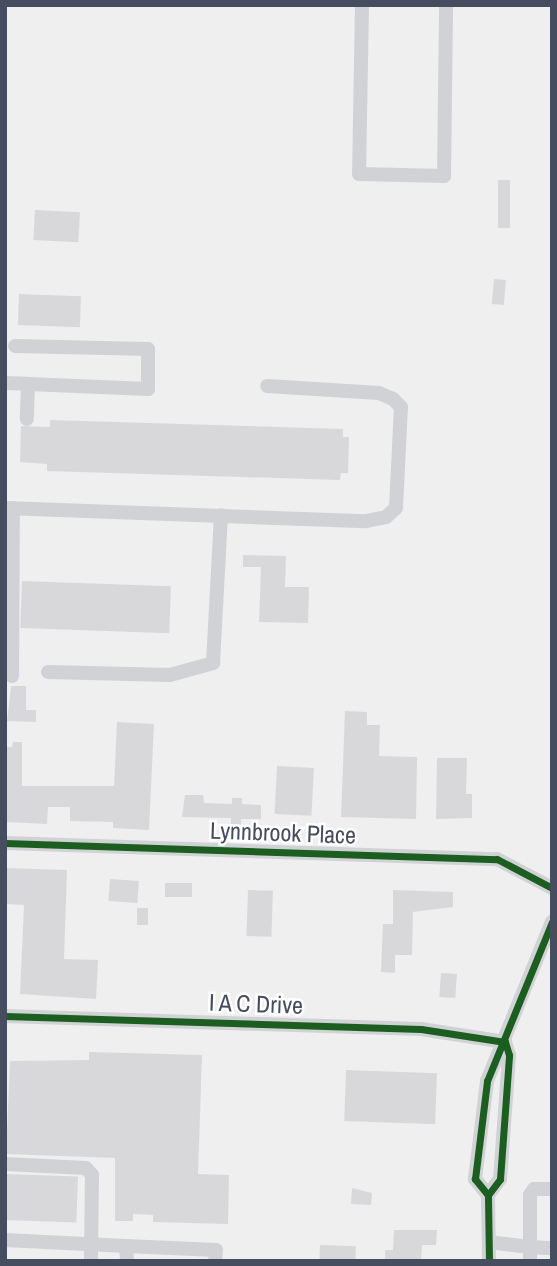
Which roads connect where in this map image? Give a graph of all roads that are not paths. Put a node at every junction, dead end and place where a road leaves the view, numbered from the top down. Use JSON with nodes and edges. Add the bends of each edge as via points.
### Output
{"nodes":[{"id":1,"x":362,"y":5,"type":"edge"},
{"id":2,"x":446,"y":5,"type":"edge"},
{"id":3,"x":15,"y":346,"type":"dead end"},
{"id":4,"x":5,"y":383,"type":"edge"},
{"id":5,"x":28,"y":384,"type":"junction"},
{"id":6,"x":267,"y":386,"type":"dead end"},
{"id":7,"x":27,"y":419,"type":"dead end"},
{"id":8,"x":9,"y":508,"type":"edge"},
{"id":9,"x":221,"y":515,"type":"junction"},
{"id":10,"x":48,"y":672,"type":"dead end"},
{"id":11,"x":12,"y":676,"type":"dead end"},
{"id":12,"x":5,"y":843,"type":"edge"},
{"id":13,"x":552,"y":888,"type":"edge"},
{"id":14,"x":552,"y":922,"type":"edge"},
{"id":15,"x":5,"y":1016,"type":"edge"},
{"id":16,"x":505,"y":1042,"type":"junction"},
{"id":17,"x":5,"y":1164,"type":"edge"},
{"id":18,"x":552,"y":1189,"type":"edge"},
{"id":19,"x":488,"y":1195,"type":"junction"},
{"id":20,"x":5,"y":1240,"type":"edge"},
{"id":21,"x":489,"y":1242,"type":"junction"},
{"id":22,"x":90,"y":1244,"type":"junction"},
{"id":23,"x":126,"y":1245,"type":"junction"},
{"id":24,"x":552,"y":1248,"type":"edge"},
{"id":25,"x":530,"y":1254,"type":"edge"},
{"id":26,"x":91,"y":1261,"type":"edge"},
{"id":27,"x":127,"y":1261,"type":"edge"},
{"id":28,"x":215,"y":1261,"type":"edge"},
{"id":29,"x":489,"y":1261,"type":"edge"}],
"edges":[{"from":1,"to":2,"type":"street","via":[[359,174],[444,176]]},
{"from":3,"to":5,"type":"street","via":[[148,349],[148,389]]},
{"from":4,"to":5,"type":"street"},
{"from":5,"to":7,"type":"street"},
{"from":6,"to":9,"type":"street","via":[[379,393],[393,399],[401,407],[400,498],[386,517],[366,521]]},
{"from":8,"to":9,"type":"street"},
{"from":8,"to":11,"type":"street"},
{"from":9,"to":10,"type":"street","via":[[213,663],[170,675]]},
{"from":12,"to":13,"type":"street","name":"Lynnbrook Place","via":[[497,859]]},
{"from":14,"to":16,"type":"street"},
{"from":15,"to":16,"type":"street","name":"I A C Drive","via":[[421,1028]]},
{"from":16,"to":19,"type":"street","via":[[509,1055],[500,1179]]},
{"from":16,"to":19,"type":"street","via":[[495,1054],[487,1081],[478,1144],[475,1179]]},
{"from":17,"to":22,"type":"street","via":[[86,1168],[92,1175]]},
{"from":18,"to":25,"type":"street","via":[[534,1189],[530,1195]]},
{"from":19,"to":21,"type":"street"},
{"from":20,"to":22,"type":"street"},
{"from":21,"to":25,"type":"street"},
{"from":21,"to":29,"type":"street"},
{"from":22,"to":23,"type":"street"},
{"from":22,"to":26,"type":"street"},
{"from":23,"to":27,"type":"street"},
{"from":23,"to":28,"type":"street","via":[[216,1250]]},
{"from":24,"to":25,"type":"street"}]}
